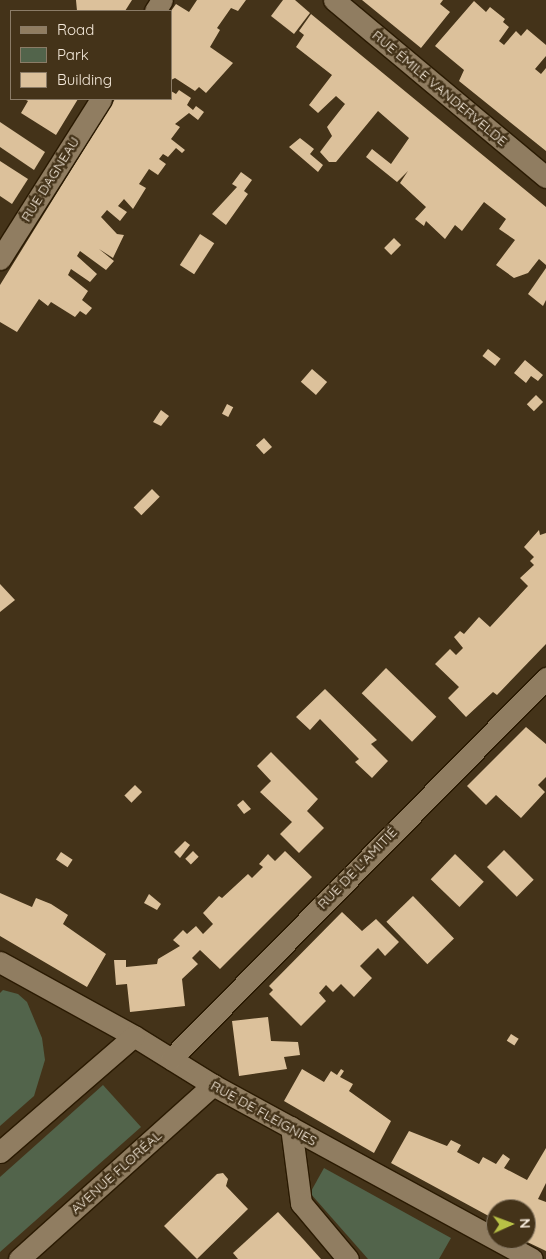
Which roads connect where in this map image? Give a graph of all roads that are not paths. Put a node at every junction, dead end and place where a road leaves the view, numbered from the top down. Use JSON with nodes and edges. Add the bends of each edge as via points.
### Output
{"nodes":[{"id":1,"x":334,"y":0,"type":"edge"},
{"id":2,"x":99,"y":100,"type":"edge"},
{"id":3,"x":546,"y":176,"type":"edge"},
{"id":4,"x":0,"y":259,"type":"edge"},
{"id":5,"x":546,"y":678,"type":"edge"},
{"id":6,"x":0,"y":962,"type":"edge"},
{"id":7,"x":134,"y":1036,"type":"junction"},
{"id":8,"x":171,"y":1059,"type":"junction"},
{"id":9,"x":213,"y":1086,"type":"junction"},
{"id":10,"x":290,"y":1128,"type":"junction"},
{"id":11,"x":0,"y":1152,"type":"edge"},
{"id":12,"x":18,"y":1259,"type":"edge"},
{"id":13,"x":348,"y":1259,"type":"edge"},
{"id":14,"x":532,"y":1259,"type":"edge"}],
"edges":[{"from":1,"to":3,"type":"street","name":"RUE ÉMILE VANDERVELDE"},
{"from":2,"to":4,"type":"street","name":"RUE DAGNEAU"},
{"from":5,"to":8,"type":"street","name":"RUE DE L'AMITIÉ"},
{"from":6,"to":7,"type":"street","name":"RUE DE FLEIGNIES"},
{"from":7,"to":8,"type":"street","name":"RUE DE FLEIGNIES"},
{"from":7,"to":11,"type":"street"},
{"from":8,"to":9,"type":"street","name":"RUE DE FLEIGNIES"},
{"from":9,"to":10,"type":"street","name":"RUE DE FLEIGNIES"},
{"from":9,"to":12,"type":"street","name":"AVENUE FLORÉAL"},
{"from":10,"to":13,"type":"street","via":[[301,1203]]},
{"from":10,"to":14,"type":"street","name":"RUE DE FLEIGNIES"}]}
